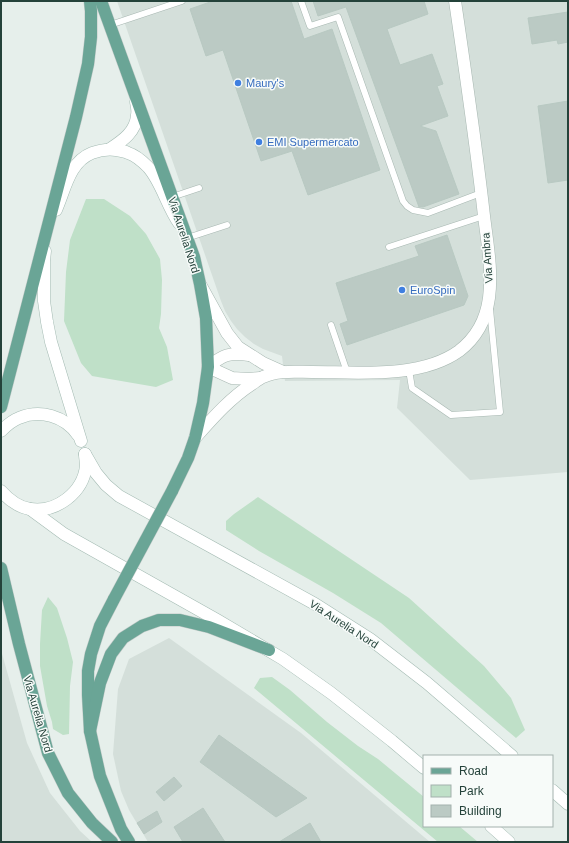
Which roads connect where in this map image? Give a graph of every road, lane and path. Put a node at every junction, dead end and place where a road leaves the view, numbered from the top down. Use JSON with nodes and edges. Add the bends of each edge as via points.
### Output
{"nodes":[{"id":1,"x":90,"y":1,"type":"edge"},
{"id":2,"x":102,"y":1,"type":"edge"},
{"id":3,"x":182,"y":1,"type":"edge"},
{"id":4,"x":302,"y":1,"type":"edge"},
{"id":5,"x":455,"y":1,"type":"edge"},
{"id":6,"x":110,"y":25,"type":"junction"},
{"id":7,"x":136,"y":97,"type":"junction"},
{"id":8,"x":110,"y":149,"type":"junction"},
{"id":9,"x":199,"y":188,"type":"dead end"},
{"id":10,"x":481,"y":193,"type":"junction"},
{"id":11,"x":172,"y":197,"type":"junction"},
{"id":12,"x":484,"y":216,"type":"junction"},
{"id":13,"x":227,"y":225,"type":"dead end"},
{"id":14,"x":48,"y":227,"type":"junction"},
{"id":15,"x":186,"y":235,"type":"junction"},
{"id":16,"x":389,"y":247,"type":"dead end"},
{"id":17,"x":200,"y":284,"type":"junction"},
{"id":18,"x":489,"y":299,"type":"junction"},
{"id":19,"x":331,"y":325,"type":"dead end"},
{"id":20,"x":252,"y":356,"type":"junction"},
{"id":21,"x":208,"y":367,"type":"junction"},
{"id":22,"x":409,"y":370,"type":"junction"},
{"id":23,"x":283,"y":372,"type":"junction"},
{"id":24,"x":347,"y":372,"type":"junction"},
{"id":25,"x":263,"y":377,"type":"junction"},
{"id":26,"x":1,"y":407,"type":"edge"},
{"id":27,"x":1,"y":431,"type":"edge"},
{"id":28,"x":194,"y":438,"type":"junction"},
{"id":29,"x":81,"y":440,"type":"junction"},
{"id":30,"x":85,"y":454,"type":"junction"},
{"id":31,"x":1,"y":491,"type":"edge"},
{"id":32,"x":30,"y":508,"type":"junction"},
{"id":33,"x":1,"y":568,"type":"edge"},
{"id":34,"x":269,"y":650,"type":"junction"},
{"id":35,"x":90,"y":731,"type":"junction"},
{"id":36,"x":511,"y":755,"type":"edge"},
{"id":37,"x":423,"y":767,"type":"edge"},
{"id":38,"x":553,"y":791,"type":"edge"},
{"id":39,"x":568,"y":804,"type":"edge"},
{"id":40,"x":492,"y":827,"type":"edge"},
{"id":41,"x":112,"y":842,"type":"edge"},
{"id":42,"x":129,"y":842,"type":"edge"},
{"id":43,"x":509,"y":842,"type":"edge"}],
"edges":[{"from":1,"to":14,"type":"main road","via":[[91,37],[88,64]]},
{"from":2,"to":6,"type":"main road","name":"Via Aurelia Nord"},
{"from":3,"to":6,"type":"lane"},
{"from":4,"to":10,"type":"lane","via":[[310,26],[338,17],[403,201],[407,206],[428,213]]},
{"from":5,"to":10,"type":"main road","name":"Via Ambra"},
{"from":6,"to":7,"type":"main road","name":"Via Aurelia Nord"},
{"from":7,"to":8,"type":"main road","via":[[138,116],[134,127],[129,136]]},
{"from":7,"to":11,"type":"main road","name":"Via Aurelia Nord"},
{"from":8,"to":14,"type":"main road","via":[[81,159],[70,175]]},
{"from":8,"to":15,"type":"main road","via":[[128,153],[148,167]]},
{"from":9,"to":11,"type":"lane"},
{"from":10,"to":12,"type":"main road","name":"Via Ambra"},
{"from":11,"to":15,"type":"main road","name":"Via Aurelia Nord"},
{"from":12,"to":16,"type":"lane"},
{"from":12,"to":18,"type":"main road","name":"Via Ambra","via":[[490,275]]},
{"from":13,"to":15,"type":"lane"},
{"from":14,"to":26,"type":"main road"},
{"from":14,"to":29,"type":"main road","via":[[44,261],[47,322]]},
{"from":15,"to":17,"type":"main road","name":"Via Aurelia Nord"},
{"from":17,"to":20,"type":"main road","via":[[232,339],[238,347]]},
{"from":17,"to":21,"type":"main road","name":"Via Aurelia Nord","via":[[206,318]]},
{"from":18,"to":22,"type":"main road","name":"Via Ambra","via":[[481,325],[466,345],[435,364]]},
{"from":18,"to":22,"type":"lane","via":[[500,412],[451,415],[412,388]]},
{"from":19,"to":24,"type":"lane"},
{"from":20,"to":21,"type":"main road","via":[[226,355]]},
{"from":20,"to":23,"type":"main road"},
{"from":21,"to":25,"type":"main road","via":[[232,378]]},
{"from":21,"to":28,"type":"main road","name":"Via Aurelia Nord","via":[[203,403]]},
{"from":22,"to":24,"type":"main road","name":"Via Ambra"},
{"from":23,"to":24,"type":"main road","name":"Via Ambra"},
{"from":23,"to":25,"type":"main road"},
{"from":25,"to":28,"type":"main road","via":[[228,402]]},
{"from":27,"to":29,"type":"main road","name":"Via Aurelia Nord","via":[[18,418],[42,414],[54,416],[65,422]]},
{"from":28,"to":35,"type":"main road","name":"Via Aurelia Nord","bridge":true,"via":[[188,458],[172,491],[100,626],[88,671]]},
{"from":29,"to":30,"type":"main road","name":"Via Aurelia Nord"},
{"from":30,"to":32,"type":"main road","name":"Via Aurelia Nord","via":[[86,467],[76,491],[55,506]]},
{"from":30,"to":36,"type":"main road","name":"Via Aurelia Nord","via":[[96,473],[118,496],[315,604],[370,639],[427,683]]},
{"from":31,"to":32,"type":"main road","name":"Via Aurelia Nord","via":[[18,505]]},
{"from":32,"to":34,"type":"main road","name":"Via Aurelia Nord","via":[[64,534]]},
{"from":33,"to":41,"type":"main road","name":"Via Aurelia Nord","via":[[48,753],[68,793],[92,823]]},
{"from":34,"to":35,"type":"main road","via":[[209,627],[180,620],[159,620],[142,626],[123,638],[111,654],[100,683]]},
{"from":34,"to":37,"type":"main road","name":"Via Aurelia Nord","via":[[331,693]]},
{"from":35,"to":42,"type":"main road","name":"Via Aurelia Nord","via":[[100,776],[121,829]]},
{"from":38,"to":39,"type":"main road"},
{"from":40,"to":43,"type":"main road"}]}
